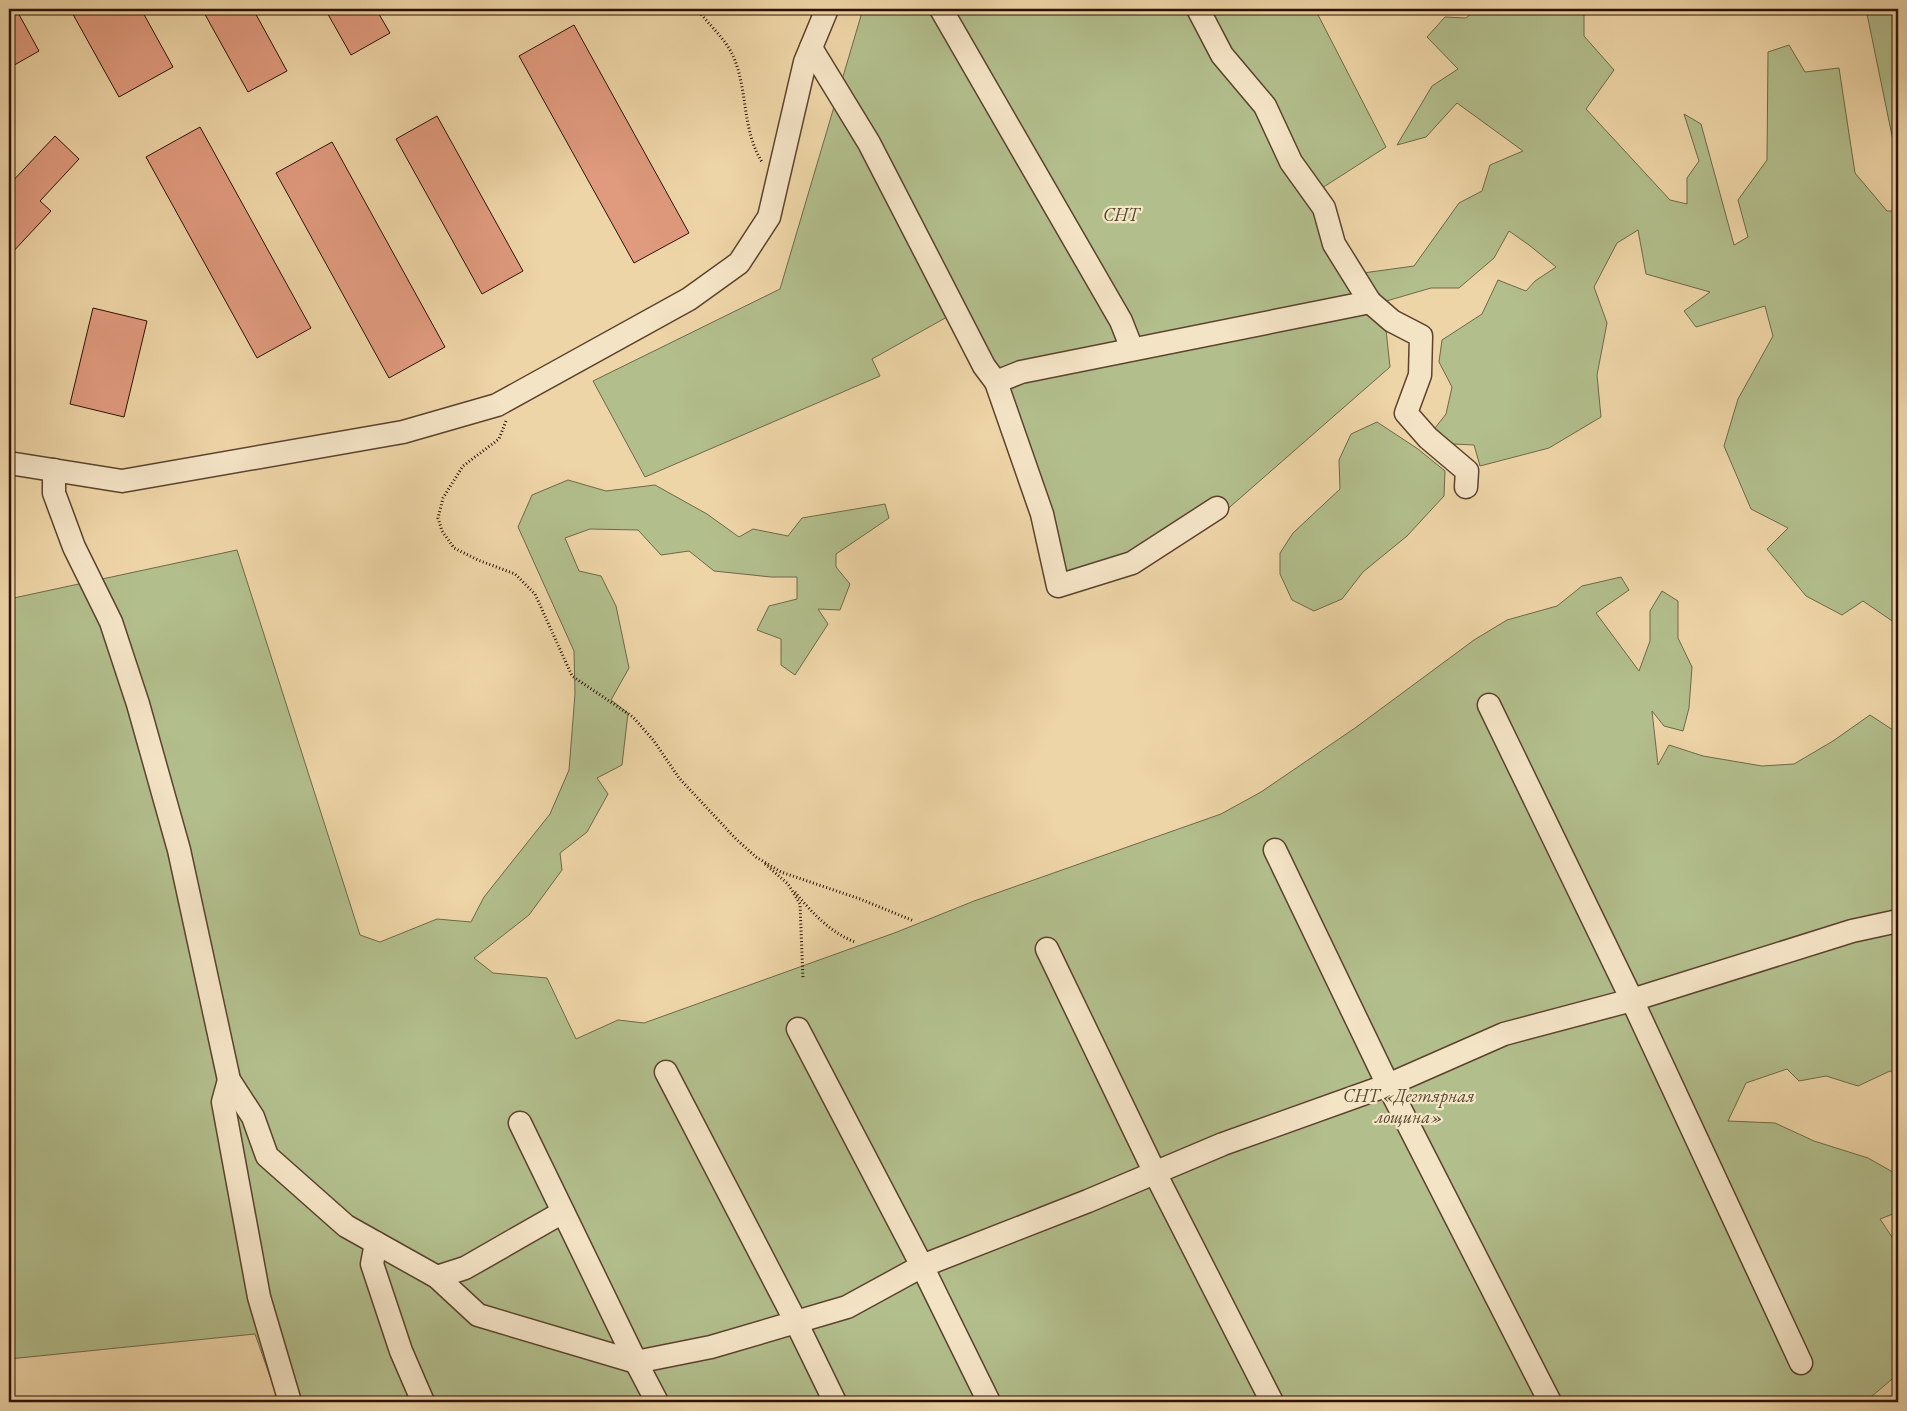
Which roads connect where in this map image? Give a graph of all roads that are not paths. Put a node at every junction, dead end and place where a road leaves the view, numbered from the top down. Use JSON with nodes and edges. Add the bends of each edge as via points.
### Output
{"nodes":[{"id":1,"x":827,"y":9,"type":"edge"},
{"id":2,"x":940,"y":9,"type":"edge"},
{"id":3,"x":1198,"y":9,"type":"edge"},
{"id":4,"x":811,"y":48,"type":"junction"},
{"id":5,"x":1370,"y":302,"type":"junction"},
{"id":6,"x":1132,"y":349,"type":"junction"},
{"id":7,"x":996,"y":382,"type":"junction"},
{"id":8,"x":9,"y":464,"type":"edge"},
{"id":9,"x":54,"y":470,"type":"junction"},
{"id":10,"x":1466,"y":487,"type":"dead end"},
{"id":11,"x":1217,"y":508,"type":"dead end"},
{"id":12,"x":1488,"y":705,"type":"dead end"},
{"id":13,"x":1275,"y":850,"type":"dead end"},
{"id":14,"x":1898,"y":921,"type":"edge"},
{"id":15,"x":1048,"y":948,"type":"dead end"},
{"id":16,"x":1632,"y":1000,"type":"junction"},
{"id":17,"x":798,"y":1029,"type":"dead end"},
{"id":18,"x":666,"y":1072,"type":"dead end"},
{"id":19,"x":228,"y":1080,"type":"junction"},
{"id":20,"x":1388,"y":1085,"type":"junction"},
{"id":21,"x":520,"y":1123,"type":"dead end"},
{"id":22,"x":1154,"y":1173,"type":"junction"},
{"id":23,"x":563,"y":1212,"type":"junction"},
{"id":24,"x":376,"y":1243,"type":"junction"},
{"id":25,"x":922,"y":1266,"type":"junction"},
{"id":26,"x":437,"y":1276,"type":"junction"},
{"id":27,"x":796,"y":1322,"type":"junction"},
{"id":28,"x":636,"y":1362,"type":"junction"},
{"id":29,"x":1801,"y":1363,"type":"dead end"},
{"id":30,"x":290,"y":1402,"type":"edge"},
{"id":31,"x":423,"y":1402,"type":"edge"},
{"id":32,"x":657,"y":1402,"type":"edge"},
{"id":33,"x":835,"y":1402,"type":"edge"},
{"id":34,"x":989,"y":1402,"type":"edge"},
{"id":35,"x":1272,"y":1402,"type":"edge"},
{"id":36,"x":1550,"y":1402,"type":"edge"}],
"edges":[{"from":1,"to":4,"type":"street"},
{"from":2,"to":6,"type":"street","via":[[1121,321]]},
{"from":3,"to":5,"type":"street","via":[[1222,56],[1265,106],[1292,162],[1324,208],[1334,244]]},
{"from":4,"to":7,"type":"street","via":[[869,143],[984,366]]},
{"from":4,"to":9,"type":"street","via":[[769,217],[739,263],[689,299],[497,405],[403,432],[122,481]]},
{"from":5,"to":6,"type":"street"},
{"from":5,"to":10,"type":"street","via":[[1392,321],[1421,336],[1420,375],[1406,413],[1428,438],[1467,471]]},
{"from":6,"to":7,"type":"street","via":[[1021,372]]},
{"from":7,"to":11,"type":"street","via":[[1042,514],[1058,586],[1132,563]]},
{"from":8,"to":9,"type":"street"},
{"from":9,"to":19,"type":"street","via":[[54,493],[74,547],[111,622],[138,704],[179,850]]},
{"from":12,"to":16,"type":"street"},
{"from":13,"to":20,"type":"street"},
{"from":14,"to":16,"type":"street","via":[[1852,931]]},
{"from":15,"to":22,"type":"street"},
{"from":16,"to":20,"type":"street","via":[[1504,1034]]},
{"from":16,"to":29,"type":"street"},
{"from":17,"to":25,"type":"street"},
{"from":18,"to":27,"type":"street"},
{"from":19,"to":24,"type":"street","via":[[253,1117],[267,1156],[346,1226]]},
{"from":19,"to":30,"type":"street","via":[[223,1102],[259,1297]]},
{"from":20,"to":22,"type":"street","via":[[1223,1144]]},
{"from":20,"to":36,"type":"street"},
{"from":21,"to":23,"type":"street"},
{"from":22,"to":25,"type":"street"},
{"from":22,"to":35,"type":"street"},
{"from":23,"to":26,"type":"street","via":[[465,1268]]},
{"from":23,"to":28,"type":"street"},
{"from":24,"to":26,"type":"street"},
{"from":24,"to":31,"type":"street","via":[[372,1264],[401,1351]]},
{"from":25,"to":27,"type":"street","via":[[847,1307]]},
{"from":25,"to":34,"type":"street"},
{"from":26,"to":28,"type":"street","via":[[478,1314]]},
{"from":27,"to":28,"type":"street","via":[[711,1347]]},
{"from":27,"to":33,"type":"street"},
{"from":28,"to":32,"type":"street"}]}
